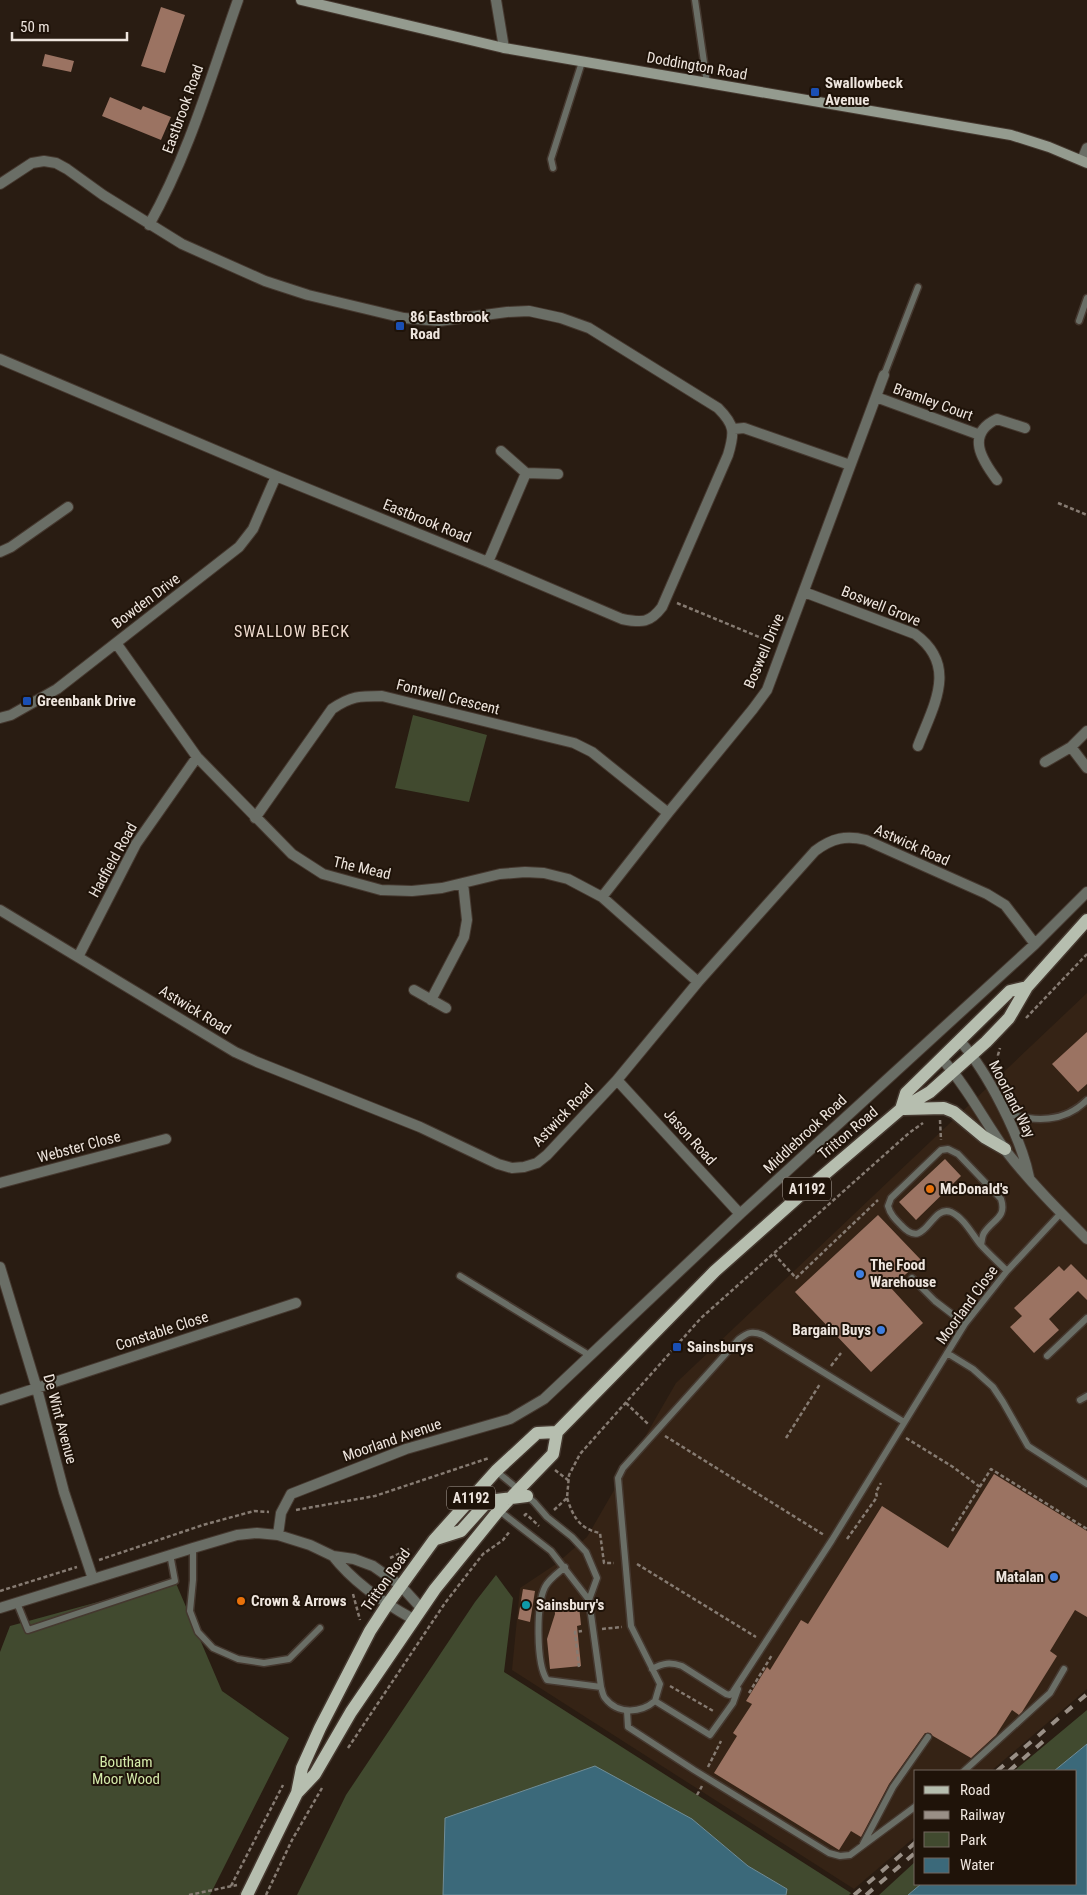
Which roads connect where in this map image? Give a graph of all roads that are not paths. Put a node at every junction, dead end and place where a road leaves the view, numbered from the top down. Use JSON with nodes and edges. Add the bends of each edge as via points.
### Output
{"nodes":[{"id":1,"x":238,"y":0,"type":"edge"},
{"id":2,"x":301,"y":0,"type":"edge"},
{"id":3,"x":496,"y":0,"type":"edge"},
{"id":4,"x":695,"y":0,"type":"edge"},
{"id":5,"x":504,"y":48,"type":"junction"},
{"id":6,"x":582,"y":62,"type":"junction"},
{"id":7,"x":707,"y":83,"type":"junction"},
{"id":8,"x":1087,"y":148,"type":"edge"},
{"id":9,"x":1084,"y":161,"type":"edge"},
{"id":10,"x":553,"y":168,"type":"dead end"},
{"id":11,"x":0,"y":184,"type":"edge"},
{"id":12,"x":149,"y":225,"type":"junction"},
{"id":13,"x":918,"y":287,"type":"dead end"},
{"id":14,"x":1087,"y":298,"type":"edge"},
{"id":15,"x":1079,"y":321,"type":"dead end"},
{"id":16,"x":0,"y":358,"type":"edge"},
{"id":17,"x":884,"y":375,"type":"joint"},
{"id":18,"x":876,"y":397,"type":"junction"},
{"id":19,"x":1025,"y":428,"type":"dead end"},
{"id":20,"x":734,"y":429,"type":"junction"},
{"id":21,"x":980,"y":435,"type":"junction"},
{"id":22,"x":501,"y":451,"type":"dead end"},
{"id":23,"x":850,"y":465,"type":"junction"},
{"id":24,"x":526,"y":473,"type":"junction"},
{"id":25,"x":558,"y":474,"type":"dead end"},
{"id":26,"x":276,"y":476,"type":"junction"},
{"id":27,"x":997,"y":480,"type":"dead end"},
{"id":28,"x":68,"y":507,"type":"dead end"},
{"id":29,"x":0,"y":552,"type":"edge"},
{"id":30,"x":488,"y":562,"type":"junction"},
{"id":31,"x":804,"y":592,"type":"junction"},
{"id":32,"x":116,"y":643,"type":"junction"},
{"id":33,"x":0,"y":718,"type":"edge"},
{"id":34,"x":1087,"y":731,"type":"edge"},
{"id":35,"x":918,"y":746,"type":"dead end"},
{"id":36,"x":1071,"y":746,"type":"junction"},
{"id":37,"x":197,"y":757,"type":"junction"},
{"id":38,"x":1046,"y":762,"type":"dead end"},
{"id":39,"x":1087,"y":768,"type":"edge"},
{"id":40,"x":668,"y":812,"type":"junction"},
{"id":41,"x":255,"y":818,"type":"junction"},
{"id":42,"x":463,"y":883,"type":"junction"},
{"id":43,"x":1087,"y":892,"type":"edge"},
{"id":44,"x":602,"y":897,"type":"junction"},
{"id":45,"x":0,"y":910,"type":"edge"},
{"id":46,"x":1087,"y":920,"type":"edge"},
{"id":47,"x":1034,"y":944,"type":"junction"},
{"id":48,"x":78,"y":957,"type":"junction"},
{"id":49,"x":698,"y":982,"type":"junction"},
{"id":50,"x":1027,"y":987,"type":"junction"},
{"id":51,"x":414,"y":990,"type":"dead end"},
{"id":52,"x":431,"y":1000,"type":"junction"},
{"id":53,"x":446,"y":1008,"type":"dead end"},
{"id":54,"x":960,"y":1040,"type":"junction"},
{"id":55,"x":972,"y":1054,"type":"junction"},
{"id":56,"x":942,"y":1059,"type":"junction"},
{"id":57,"x":953,"y":1071,"type":"junction"},
{"id":58,"x":617,"y":1080,"type":"junction"},
{"id":59,"x":1087,"y":1100,"type":"edge"},
{"id":60,"x":902,"y":1109,"type":"junction"},
{"id":61,"x":1004,"y":1113,"type":"junction"},
{"id":62,"x":166,"y":1139,"type":"dead end"},
{"id":63,"x":1005,"y":1149,"type":"junction"},
{"id":64,"x":1029,"y":1177,"type":"junction"},
{"id":65,"x":0,"y":1183,"type":"edge"},
{"id":66,"x":1062,"y":1213,"type":"junction"},
{"id":67,"x":740,"y":1214,"type":"junction"},
{"id":68,"x":1087,"y":1239,"type":"edge"},
{"id":69,"x":981,"y":1245,"type":"junction"},
{"id":70,"x":0,"y":1266,"type":"edge"},
{"id":71,"x":1007,"y":1271,"type":"junction"},
{"id":72,"x":460,"y":1276,"type":"dead end"},
{"id":73,"x":912,"y":1278,"type":"dead end"},
{"id":74,"x":296,"y":1302,"type":"dead end"},
{"id":75,"x":1087,"y":1318,"type":"edge"},
{"id":76,"x":965,"y":1324,"type":"junction"},
{"id":77,"x":947,"y":1353,"type":"junction"},
{"id":78,"x":589,"y":1355,"type":"junction"},
{"id":79,"x":1048,"y":1356,"type":"dead end"},
{"id":80,"x":37,"y":1389,"type":"junction"},
{"id":81,"x":1087,"y":1396,"type":"edge"},
{"id":82,"x":544,"y":1399,"type":"joint"},
{"id":83,"x":0,"y":1400,"type":"edge"},
{"id":84,"x":1080,"y":1400,"type":"dead end"},
{"id":85,"x":904,"y":1422,"type":"junction"},
{"id":86,"x":557,"y":1432,"type":"junction"},
{"id":87,"x":496,"y":1471,"type":"junction"},
{"id":88,"x":1087,"y":1484,"type":"edge"},
{"id":89,"x":477,"y":1491,"type":"junction"},
{"id":90,"x":519,"y":1494,"type":"junction"},
{"id":91,"x":488,"y":1501,"type":"junction"},
{"id":92,"x":499,"y":1510,"type":"junction"},
{"id":93,"x":278,"y":1535,"type":"junction"},
{"id":94,"x":434,"y":1540,"type":"junction"},
{"id":95,"x":193,"y":1548,"type":"junction"},
{"id":96,"x":170,"y":1554,"type":"junction"},
{"id":97,"x":333,"y":1556,"type":"junction"},
{"id":98,"x":565,"y":1567,"type":"junction"},
{"id":99,"x":93,"y":1579,"type":"junction"},
{"id":100,"x":400,"y":1585,"type":"junction"},
{"id":101,"x":589,"y":1600,"type":"junction"},
{"id":102,"x":17,"y":1603,"type":"junction"},
{"id":103,"x":387,"y":1605,"type":"junction"},
{"id":104,"x":0,"y":1608,"type":"edge"},
{"id":105,"x":421,"y":1608,"type":"junction"},
{"id":106,"x":413,"y":1619,"type":"junction"},
{"id":107,"x":320,"y":1628,"type":"dead end"},
{"id":108,"x":652,"y":1669,"type":"junction"},
{"id":109,"x":1064,"y":1669,"type":"dead end"},
{"id":110,"x":742,"y":1678,"type":"junction"},
{"id":111,"x":601,"y":1687,"type":"junction"},
{"id":112,"x":655,"y":1701,"type":"junction"},
{"id":113,"x":627,"y":1711,"type":"junction"},
{"id":114,"x":928,"y":1738,"type":"dead end"},
{"id":115,"x":965,"y":1770,"type":"edge"},
{"id":116,"x":297,"y":1793,"type":"junction"},
{"id":117,"x":914,"y":1807,"type":"edge"},
{"id":118,"x":862,"y":1845,"type":"junction"},
{"id":119,"x":247,"y":1895,"type":"edge"}],
"edges":[{"from":1,"to":12,"type":"street","name":"Eastbrook Road","via":[[192,133],[168,192]]},
{"from":2,"to":5,"type":"main road","name":"Doddington Road"},
{"from":3,"to":5,"type":"street"},
{"from":4,"to":7,"type":"lane"},
{"from":5,"to":6,"type":"main road","name":"Doddington Road"},
{"from":6,"to":7,"type":"main road","name":"Doddington Road"},
{"from":6,"to":10,"type":"lane","via":[[551,159]]},
{"from":7,"to":9,"type":"main road","name":"Doddington Road","via":[[1011,135]]},
{"from":8,"to":9,"type":"street"},
{"from":11,"to":12,"type":"street","via":[[32,163],[56,163]]},
{"from":12,"to":20,"type":"street","via":[[182,244],[265,281],[404,318],[438,321],[529,311],[561,318],[589,328],[718,408]]},
{"from":13,"to":17,"type":"lane"},
{"from":14,"to":15,"type":"lane"},
{"from":16,"to":26,"type":"street","name":"Eastbrook Road"},
{"from":17,"to":18,"type":"street","name":"Boswell Drive"},
{"from":18,"to":21,"type":"street","name":"Bramley Court"},
{"from":18,"to":23,"type":"street","name":"Boswell Drive"},
{"from":19,"to":21,"type":"street","name":"Bramley Court","via":[[997,420]]},
{"from":20,"to":23,"type":"street","via":[[744,428]]},
{"from":20,"to":30,"type":"street","name":"Eastbrook Road","via":[[728,455],[666,598],[655,616],[645,621],[622,619]]},
{"from":21,"to":27,"type":"street","name":"Bramley Court","via":[[978,442],[982,458]]},
{"from":22,"to":24,"type":"street"},
{"from":23,"to":31,"type":"street","name":"Boswell Drive"},
{"from":24,"to":25,"type":"street"},
{"from":24,"to":30,"type":"street"},
{"from":26,"to":30,"type":"street","name":"Eastbrook Road"},
{"from":26,"to":32,"type":"street","name":"Bowden Drive","via":[[253,528],[239,548]]},
{"from":28,"to":29,"type":"street"},
{"from":31,"to":35,"type":"street","name":"Boswell Grove","via":[[915,634],[931,649],[939,668],[940,688]]},
{"from":31,"to":40,"type":"street","name":"Boswell Drive","via":[[767,690]]},
{"from":32,"to":33,"type":"street","name":"Bowden Drive","via":[[57,689]]},
{"from":32,"to":37,"type":"street","name":"The Mead"},
{"from":34,"to":36,"type":"street"},
{"from":36,"to":38,"type":"street"},
{"from":36,"to":39,"type":"street"},
{"from":37,"to":41,"type":"street","name":"The Mead"},
{"from":37,"to":48,"type":"street","name":"Hadfield Road","via":[[136,844]]},
{"from":40,"to":41,"type":"street","name":"Fontwell Crescent","via":[[592,752],[574,743],[382,696],[362,696],[346,699],[332,709]]},
{"from":40,"to":44,"type":"street","name":"Boswell Drive"},
{"from":41,"to":42,"type":"street","name":"The Mead","via":[[292,854],[323,874],[381,890],[412,891]]},
{"from":42,"to":44,"type":"street","name":"The Mead","via":[[500,874],[544,873],[568,879]]},
{"from":42,"to":52,"type":"street","via":[[467,920],[464,937]]},
{"from":43,"to":47,"type":"street","name":"Middlebrook Road"},
{"from":44,"to":49,"type":"street","name":"The Mead"},
{"from":45,"to":48,"type":"street","name":"Astwick Road"},
{"from":46,"to":50,"type":"main road","name":"Tritton Road","number":"A1192"},
{"from":47,"to":49,"type":"street","name":"Astwick Road","via":[[1005,905],[987,894],[866,840],[838,838],[816,851]]},
{"from":47,"to":67,"type":"street","name":"Middlebrook Road"},
{"from":48,"to":58,"type":"street","name":"Astwick Road","via":[[235,1052],[512,1168],[537,1163],[547,1155]]},
{"from":49,"to":58,"type":"street","name":"Astwick Road"},
{"from":50,"to":54,"type":"main road","name":"Tritton Road","number":"A1192","via":[[1010,991]]},
{"from":50,"to":55,"type":"main road","via":[[1008,1018]]},
{"from":51,"to":52,"type":"street"},
{"from":52,"to":53,"type":"street"},
{"from":54,"to":55,"type":"street","name":"Moorland Way"},
{"from":54,"to":56,"type":"main road","name":"Tritton Road","number":"A1192"},
{"from":55,"to":57,"type":"main road"},
{"from":55,"to":61,"type":"street","name":"Moorland Way"},
{"from":56,"to":57,"type":"street","name":"Moorland Way"},
{"from":56,"to":60,"type":"main road","name":"Tritton Road","number":"A1192","via":[[906,1093]]},
{"from":57,"to":60,"type":"main road","via":[[930,1092]]},
{"from":57,"to":63,"type":"street","name":"Moorland Way"},
{"from":58,"to":67,"type":"street","name":"Jason Road"},
{"from":59,"to":61,"type":"lane","via":[[1066,1116],[1023,1119]]},
{"from":60,"to":63,"type":"main road","via":[[949,1109]]},
{"from":60,"to":86,"type":"main road","name":"Tritton Road","number":"A1192","via":[[715,1271]]},
{"from":61,"to":64,"type":"street","name":"Moorland Way","via":[[1026,1160]]},
{"from":62,"to":65,"type":"street","name":"Webster Close"},
{"from":63,"to":64,"type":"street","name":"Moorland Way"},
{"from":64,"to":66,"type":"street","name":"Moorland Way"},
{"from":66,"to":68,"type":"street","name":"Moorland Way"},
{"from":66,"to":71,"type":"lane","name":"Moorland Close"},
{"from":67,"to":78,"type":"street","name":"Middlebrook Road"},
{"from":69,"to":69,"type":"lane","via":[[951,1212],[936,1216],[921,1232],[913,1234],[907,1232],[890,1213],[891,1198],[940,1150],[948,1149],[958,1154],[1001,1199],[1002,1214],[983,1234]]},
{"from":69,"to":71,"type":"lane"},
{"from":70,"to":80,"type":"street","name":"De Wint Avenue"},
{"from":71,"to":76,"type":"lane","name":"Moorland Close"},
{"from":72,"to":78,"type":"lane"},
{"from":73,"to":76,"type":"lane"},
{"from":74,"to":80,"type":"street","name":"Constable Close"},
{"from":75,"to":79,"type":"lane"},
{"from":76,"to":77,"type":"lane","name":"Moorland Close"},
{"from":77,"to":85,"type":"lane","name":"Moorland Close"},
{"from":77,"to":88,"type":"lane","via":[[972,1369],[1001,1397],[1028,1446]]},
{"from":78,"to":82,"type":"street","name":"Middlebrook Road"},
{"from":80,"to":83,"type":"street","name":"Constable Close"},
{"from":80,"to":99,"type":"street","name":"De Wint Avenue","via":[[64,1492]]},
{"from":81,"to":84,"type":"lane"},
{"from":82,"to":93,"type":"street","name":"Moorland Avenue","via":[[510,1419],[406,1449],[291,1494],[281,1513]]},
{"from":85,"to":108,"type":"lane","via":[[763,1335],[754,1332],[739,1339],[623,1468],[618,1478],[631,1626]]},
{"from":85,"to":110,"type":"lane","name":"Moorland Close"},
{"from":86,"to":87,"type":"main road","name":"Tritton Road","number":"A1192","via":[[537,1432]]},
{"from":86,"to":90,"type":"main road","name":"Tritton Road","number":"A1192","via":[[553,1454]]},
{"from":87,"to":89,"type":"main road","name":"Tritton Road","number":"A1192"},
{"from":87,"to":90,"type":"lane"},
{"from":89,"to":91,"type":"lane"},
{"from":89,"to":94,"type":"main road","name":"Tritton Road","number":"A1192"},
{"from":90,"to":91,"type":"main road"},
{"from":90,"to":92,"type":"main road","name":"Tritton Road","number":"A1192"},
{"from":90,"to":101,"type":"lane","via":[[586,1552],[597,1578]]},
{"from":91,"to":92,"type":"lane"},
{"from":91,"to":94,"type":"main road","via":[[461,1531]]},
{"from":92,"to":98,"type":"lane"},
{"from":92,"to":105,"type":"main road","name":"Tritton Road","number":"A1192"},
{"from":93,"to":95,"type":"street","via":[[237,1535]]},
{"from":93,"to":97,"type":"street","via":[[310,1544]]},
{"from":94,"to":100,"type":"main road","name":"Tritton Road","number":"A1192"},
{"from":95,"to":96,"type":"street"},
{"from":95,"to":107,"type":"lane","via":[[190,1611],[198,1632],[213,1648],[238,1659],[264,1663],[289,1659]]},
{"from":96,"to":99,"type":"street"},
{"from":96,"to":102,"type":"lane","via":[[175,1581],[28,1630]]},
{"from":97,"to":100,"type":"street","via":[[373,1566]]},
{"from":97,"to":103,"type":"street","via":[[346,1572]]},
{"from":98,"to":101,"type":"lane"},
{"from":98,"to":111,"type":"lane","via":[[545,1587],[542,1598],[538,1629],[542,1672],[547,1680]]},
{"from":99,"to":102,"type":"street"},
{"from":100,"to":103,"type":"main road","name":"Tritton Road","number":"A1192"},
{"from":100,"to":105,"type":"street"},
{"from":101,"to":111,"type":"lane"},
{"from":102,"to":104,"type":"street"},
{"from":103,"to":106,"type":"street"},
{"from":103,"to":116,"type":"main road","name":"Tritton Road","number":"A1192","via":[[320,1728],[302,1768]]},
{"from":105,"to":106,"type":"main road","name":"Tritton Road","number":"A1192"},
{"from":106,"to":116,"type":"main road","name":"Tritton Road","number":"A1192","via":[[350,1712],[315,1774]]},
{"from":108,"to":110,"type":"lane","via":[[665,1663],[682,1666],[730,1695]]},
{"from":108,"to":112,"type":"lane","via":[[660,1684]]},
{"from":109,"to":115,"type":"lane","via":[[1050,1693]]},
{"from":110,"to":112,"type":"lane","via":[[733,1703],[710,1735]]},
{"from":111,"to":113,"type":"lane","via":[[605,1698]]},
{"from":112,"to":113,"type":"lane","via":[[640,1711]]},
{"from":113,"to":118,"type":"lane","via":[[628,1727],[829,1853],[850,1855]]},
{"from":114,"to":118,"type":"lane","via":[[893,1787]]},
{"from":116,"to":119,"type":"main road","name":"Tritton Road","number":"A1192"},
{"from":117,"to":118,"type":"lane"}]}
